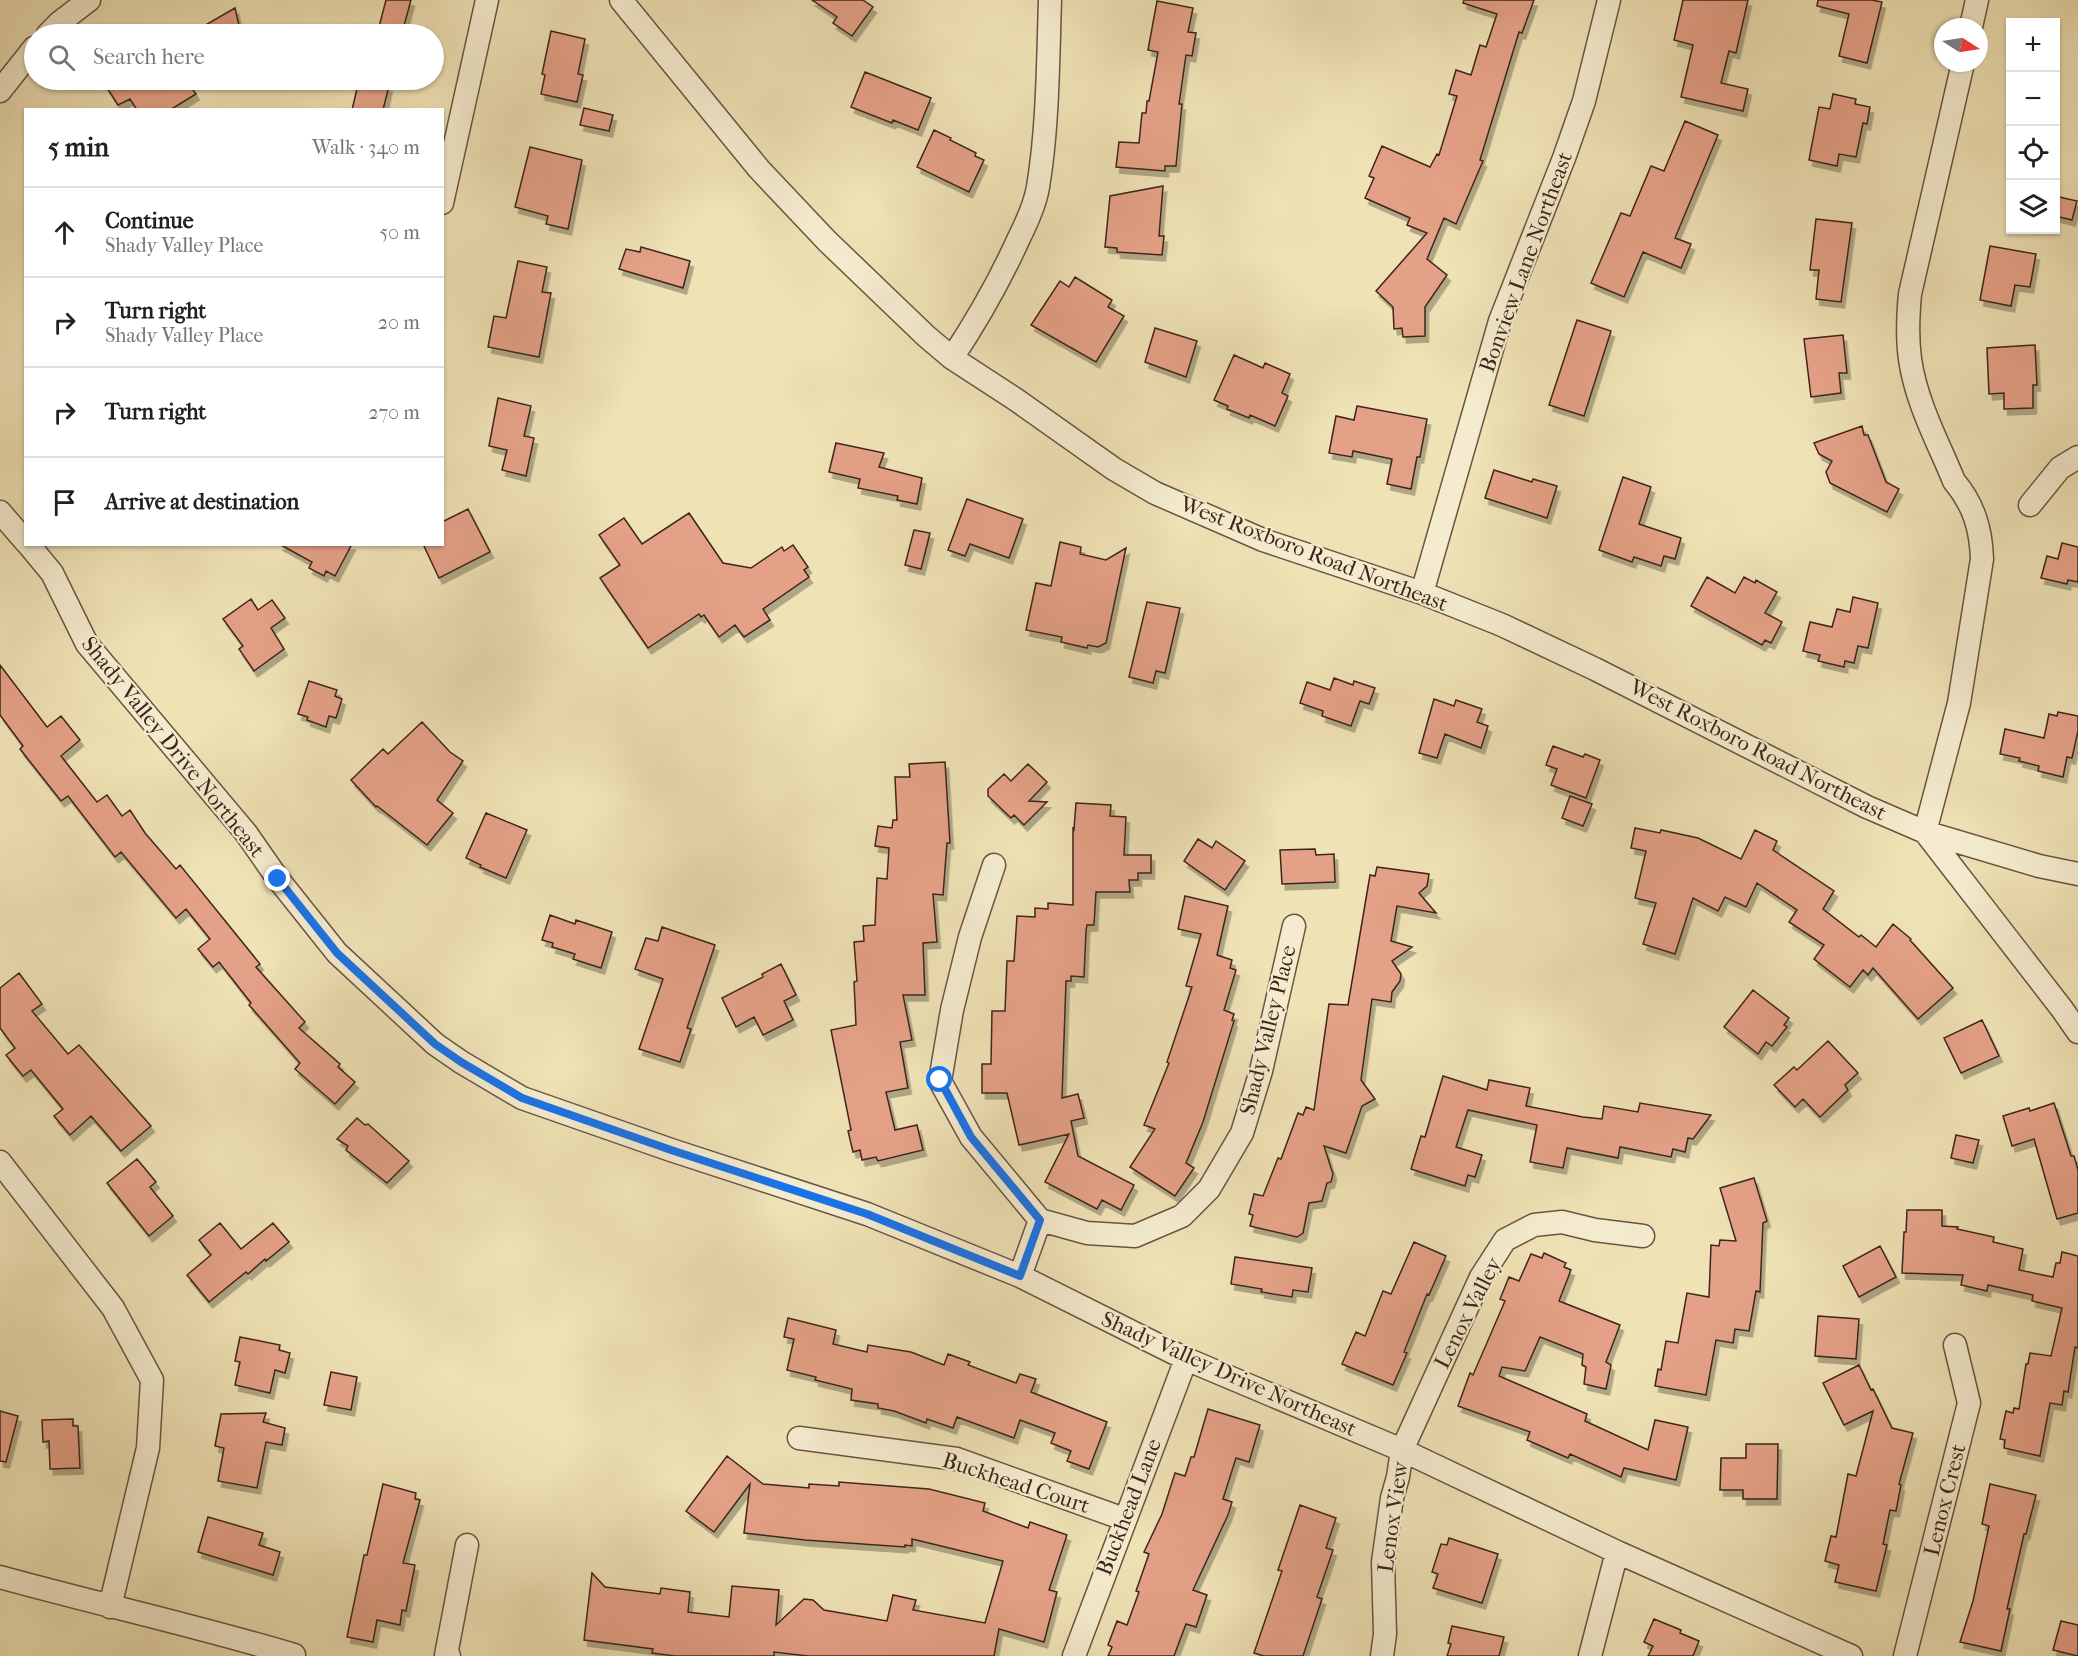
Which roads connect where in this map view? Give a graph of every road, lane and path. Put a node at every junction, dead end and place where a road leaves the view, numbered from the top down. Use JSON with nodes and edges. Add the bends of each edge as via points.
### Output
{"nodes":[{"id":1,"x":89,"y":0,"type":"edge"},
{"id":2,"x":487,"y":0,"type":"edge"},
{"id":3,"x":621,"y":0,"type":"edge"},
{"id":4,"x":1050,"y":0,"type":"edge"},
{"id":5,"x":1609,"y":0,"type":"edge"},
{"id":6,"x":1977,"y":0,"type":"edge"},
{"id":7,"x":1973,"y":18,"type":"edge"},
{"id":8,"x":58,"y":24,"type":"edge"},
{"id":9,"x":24,"y":61,"type":"edge"},
{"id":10,"x":1960,"y":72,"type":"edge"},
{"id":11,"x":0,"y":91,"type":"edge"},
{"id":12,"x":444,"y":194,"type":"edge"},
{"id":13,"x":952,"y":357,"type":"junction"},
{"id":14,"x":2078,"y":457,"type":"edge"},
{"id":15,"x":2030,"y":505,"type":"dead end"},
{"id":16,"x":0,"y":512,"type":"edge"},
{"id":17,"x":24,"y":540,"type":"edge"},
{"id":18,"x":30,"y":546,"type":"edge"},
{"id":19,"x":1422,"y":593,"type":"junction"},
{"id":20,"x":1925,"y":832,"type":"junction"},
{"id":21,"x":994,"y":865,"type":"dead end"},
{"id":22,"x":2078,"y":874,"type":"edge"},
{"id":23,"x":1294,"y":926,"type":"dead end"},
{"id":24,"x":2078,"y":1032,"type":"edge"},
{"id":25,"x":0,"y":1162,"type":"edge"},
{"id":26,"x":1040,"y":1220,"type":"junction"},
{"id":27,"x":1643,"y":1236,"type":"dead end"},
{"id":28,"x":1020,"y":1276,"type":"junction"},
{"id":29,"x":1955,"y":1345,"type":"dead end"},
{"id":30,"x":1186,"y":1359,"type":"junction"},
{"id":31,"x":799,"y":1438,"type":"dead end"},
{"id":32,"x":1402,"y":1450,"type":"junction"},
{"id":33,"x":1124,"y":1519,"type":"junction"},
{"id":34,"x":466,"y":1545,"type":"dead end"},
{"id":35,"x":1617,"y":1552,"type":"junction"},
{"id":36,"x":0,"y":1577,"type":"edge"},
{"id":37,"x":110,"y":1607,"type":"junction"},
{"id":38,"x":294,"y":1655,"type":"edge"},
{"id":39,"x":449,"y":1656,"type":"edge"},
{"id":40,"x":1074,"y":1656,"type":"edge"},
{"id":41,"x":1382,"y":1656,"type":"edge"},
{"id":42,"x":1590,"y":1656,"type":"edge"},
{"id":43,"x":1851,"y":1656,"type":"edge"},
{"id":44,"x":1905,"y":1656,"type":"edge"}],
"edges":[{"from":1,"to":8,"type":"street"},
{"from":2,"to":12,"type":"street"},
{"from":3,"to":13,"type":"street","name":"West Roxboro Road Northeast","via":[[759,169],[827,241]]},
{"from":4,"to":13,"type":"street","via":[[1038,188],[1004,272]]},
{"from":5,"to":19,"type":"street","name":"Bonview Lane Northeast","via":[[1584,100],[1564,159],[1500,321]]},
{"from":6,"to":7,"type":"street"},
{"from":9,"to":11,"type":"street"},
{"from":10,"to":20,"type":"street","via":[[1910,294],[1908,324],[1910,360],[1919,398],[1954,481],[1974,511],[1982,559],[1959,703]]},
{"from":13,"to":19,"type":"street","name":"West Roxboro Road Northeast","via":[[1155,493],[1263,540]]},
{"from":14,"to":15,"type":"street","via":[[2060,468]]},
{"from":16,"to":17,"type":"street","name":"Shady Valley Drive Northeast"},
{"from":18,"to":28,"type":"street","name":"Shady Valley Drive Northeast","via":[[52,573],[87,644],[246,833],[337,953],[435,1044],[522,1098],[867,1214]]},
{"from":19,"to":20,"type":"street","name":"West Roxboro Road Northeast","via":[[1574,659],[1867,807]]},
{"from":20,"to":22,"type":"street","name":"West Roxboro Road Northeast"},
{"from":20,"to":24,"type":"street"},
{"from":21,"to":26,"type":"street","via":[[970,937],[940,1080],[971,1137]]},
{"from":23,"to":26,"type":"street","name":"Shady Valley Place","via":[[1261,1071],[1242,1133],[1209,1189],[1182,1216],[1135,1236],[1087,1233]]},
{"from":25,"to":37,"type":"street","via":[[113,1308],[152,1380],[148,1448]]},
{"from":26,"to":28,"type":"street"},
{"from":27,"to":32,"type":"street","name":"Lenox Valley","via":[[1562,1222],[1534,1225],[1505,1240],[1481,1277]]},
{"from":28,"to":30,"type":"street","name":"Shady Valley Drive Northeast"},
{"from":29,"to":44,"type":"street","name":"Lenox Crest","via":[[1969,1403]]},
{"from":30,"to":32,"type":"street","name":"Shady Valley Drive Northeast"},
{"from":30,"to":33,"type":"street","name":"Buckhead Lane"},
{"from":31,"to":33,"type":"street","name":"Buckhead Court","via":[[957,1459]]},
{"from":32,"to":35,"type":"street","name":"Shady Valley Drive Northeast"},
{"from":32,"to":41,"type":"street","name":"Lenox View","via":[[1383,1562]]},
{"from":33,"to":40,"type":"street","name":"Buckhead Lane"},
{"from":34,"to":39,"type":"street"},
{"from":35,"to":42,"type":"street"},
{"from":35,"to":43,"type":"street","name":"Shady Valley Drive Northeast"},
{"from":36,"to":37,"type":"street"},
{"from":37,"to":38,"type":"street"}]}
